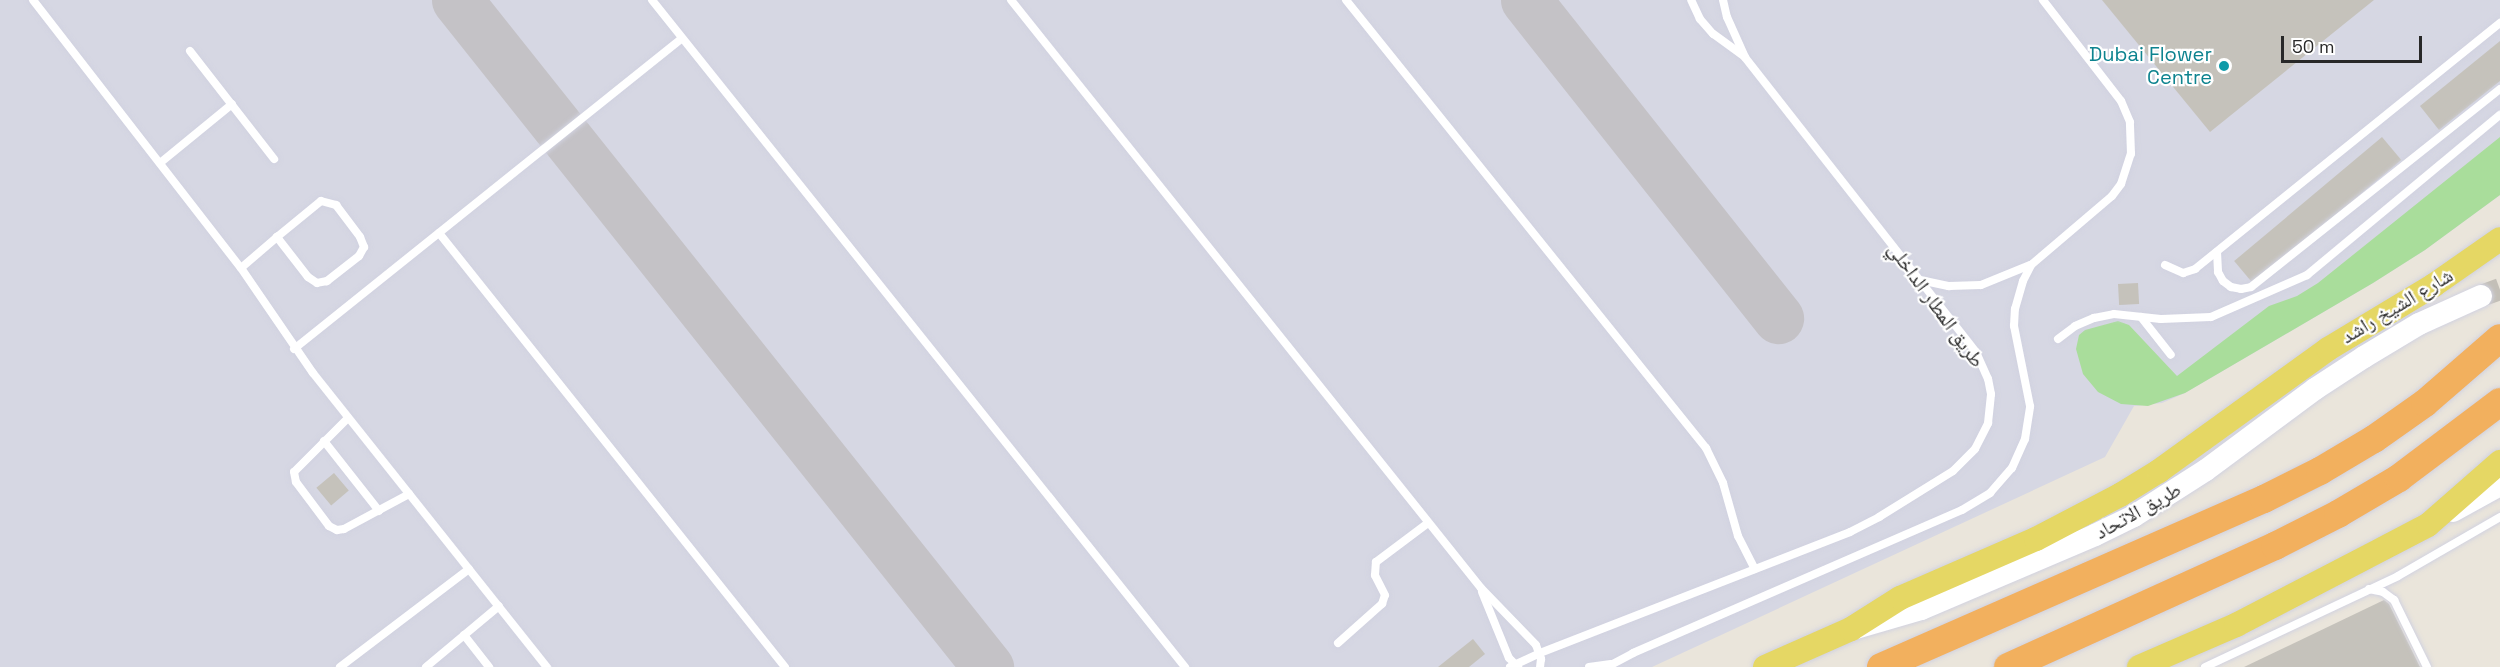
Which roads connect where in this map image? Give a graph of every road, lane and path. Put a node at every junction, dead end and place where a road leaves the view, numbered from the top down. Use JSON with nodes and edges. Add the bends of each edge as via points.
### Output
{"nodes":[{"id":1,"x":33,"y":0,"type":"edge"},
{"id":2,"x":652,"y":0,"type":"edge"},
{"id":3,"x":1011,"y":0,"type":"edge"},
{"id":4,"x":1346,"y":0,"type":"edge"},
{"id":5,"x":1684,"y":0,"type":"edge"},
{"id":6,"x":1691,"y":0,"type":"edge"},
{"id":7,"x":1723,"y":0,"type":"edge"},
{"id":8,"x":2043,"y":0,"type":"edge"},
{"id":9,"x":1700,"y":19,"type":"junction"},
{"id":10,"x":2500,"y":23,"type":"edge"},
{"id":11,"x":682,"y":38,"type":"junction"},
{"id":12,"x":190,"y":51,"type":"dead end"},
{"id":13,"x":1745,"y":57,"type":"junction"},
{"id":14,"x":2500,"y":89,"type":"edge"},
{"id":15,"x":232,"y":104,"type":"junction"},
{"id":16,"x":2500,"y":115,"type":"edge"},
{"id":17,"x":274,"y":159,"type":"dead end"},
{"id":18,"x":160,"y":163,"type":"junction"},
{"id":19,"x":439,"y":233,"type":"junction"},
{"id":20,"x":277,"y":237,"type":"junction"},
{"id":21,"x":2500,"y":240,"type":"edge"},
{"id":22,"x":2217,"y":252,"type":"junction"},
{"id":23,"x":2031,"y":265,"type":"junction"},
{"id":24,"x":2165,"y":265,"type":"dead end"},
{"id":25,"x":241,"y":268,"type":"junction"},
{"id":26,"x":1920,"y":280,"type":"junction"},
{"id":27,"x":2481,"y":296,"type":"tunnel mouth"},
{"id":28,"x":2141,"y":317,"type":"junction"},
{"id":29,"x":2500,"y":338,"type":"edge"},
{"id":30,"x":2058,"y":339,"type":"dead end"},
{"id":31,"x":294,"y":349,"type":"junction"},
{"id":32,"x":2171,"y":355,"type":"dead end"},
{"id":33,"x":2500,"y":402,"type":"edge"},
{"id":34,"x":348,"y":417,"type":"junction"},
{"id":35,"x":324,"y":441,"type":"junction"},
{"id":36,"x":2500,"y":462,"type":"edge"},
{"id":37,"x":2500,"y":485,"type":"edge"},
{"id":38,"x":410,"y":494,"type":"junction"},
{"id":39,"x":379,"y":511,"type":"junction"},
{"id":40,"x":2500,"y":517,"type":"edge"},
{"id":41,"x":1428,"y":523,"type":"junction"},
{"id":42,"x":2428,"y":525,"type":"junction"},
{"id":43,"x":469,"y":568,"type":"junction"},
{"id":44,"x":1755,"y":569,"type":"junction"},
{"id":45,"x":1481,"y":588,"type":"junction"},
{"id":46,"x":2368,"y":589,"type":"junction"},
{"id":47,"x":499,"y":606,"type":"junction"},
{"id":48,"x":1851,"y":629,"type":"junction"},
{"id":49,"x":464,"y":635,"type":"junction"},
{"id":50,"x":1338,"y":643,"type":"dead end"},
{"id":51,"x":1540,"y":653,"type":"junction"},
{"id":52,"x":1609,"y":665,"type":"edge"},
{"id":53,"x":1514,"y":666,"type":"edge"},
{"id":54,"x":340,"y":667,"type":"edge"},
{"id":55,"x":426,"y":667,"type":"edge"},
{"id":56,"x":489,"y":667,"type":"edge"},
{"id":57,"x":547,"y":667,"type":"edge"},
{"id":58,"x":785,"y":667,"type":"edge"},
{"id":59,"x":1185,"y":667,"type":"edge"},
{"id":60,"x":1540,"y":667,"type":"edge"},
{"id":61,"x":1589,"y":667,"type":"edge"},
{"id":62,"x":1765,"y":667,"type":"edge"},
{"id":63,"x":1881,"y":667,"type":"edge"},
{"id":64,"x":2008,"y":667,"type":"edge"},
{"id":65,"x":2139,"y":667,"type":"edge"},
{"id":66,"x":2205,"y":667,"type":"edge"},
{"id":67,"x":2427,"y":667,"type":"edge"}],
"edges":[{"from":1,"to":18,"type":"lane"},
{"from":2,"to":11,"type":"lane"},
{"from":3,"to":41,"type":"lane"},
{"from":4,"to":44,"type":"lane","via":[[1706,448],[1723,483],[1738,536]]},
{"from":5,"to":9,"type":"lane"},
{"from":6,"to":9,"type":"lane","name":"طريق المطار الداخلي"},
{"from":7,"to":13,"type":"lane"},
{"from":8,"to":23,"type":"lane","name":"طريق المطار الداخلي","via":[[2121,101],[2132,138],[2127,170],[2112,196]]},
{"from":9,"to":13,"type":"lane","name":"طريق المطار الداخلي","via":[[1713,34]]},
{"from":10,"to":22,"type":"lane"},
{"from":11,"to":19,"type":"lane"},
{"from":11,"to":59,"type":"lane"},
{"from":12,"to":15,"type":"lane"},
{"from":13,"to":26,"type":"lane","name":"طريق المطار الداخلي"},
{"from":14,"to":22,"type":"lane","via":[[2251,287],[2231,287],[2223,280],[2218,272]]},
{"from":15,"to":17,"type":"lane"},
{"from":15,"to":18,"type":"lane"},
{"from":16,"to":28,"type":"lane","via":[[2307,275],[2211,317]]},
{"from":18,"to":25,"type":"lane"},
{"from":19,"to":31,"type":"lane"},
{"from":19,"to":58,"type":"lane"},
{"from":20,"to":20,"type":"lane","via":[[326,201],[336,206],[364,247],[327,281],[316,284]]},
{"from":20,"to":25,"type":"lane"},
{"from":21,"to":48,"type":"main road","name":"شارع الشيخ راشد","via":[[2294,373],[2120,495],[2036,539],[1900,598]]},
{"from":22,"to":24,"type":"lane","via":[[2189,272],[2176,272]]},
{"from":23,"to":26,"type":"lane","via":[[1981,285],[1949,286]]},
{"from":23,"to":52,"type":"lane","name":"طريق المطار الداخلي","via":[[2018,293],[2014,326],[2029,390],[2029,423],[2016,461],[1990,493],[1962,510]]},
{"from":25,"to":31,"type":"lane"},
{"from":26,"to":44,"type":"lane","name":"طريق المطار الداخلي","via":[[1983,365],[1991,409],[1983,436],[1953,471],[1901,506],[1850,532]]},
{"from":27,"to":48,"type":"main road","name":"طريق الاتحاد","via":[[2419,324],[2364,357],[2206,470],[2134,516],[1921,609]]},
{"from":28,"to":30,"type":"lane","via":[[2114,314],[2094,318]]},
{"from":28,"to":32,"type":"lane"},
{"from":29,"to":63,"type":"highway","name":"طريق الاتحاد","via":[[2425,403],[2320,471]]},
{"from":31,"to":34,"type":"lane"},
{"from":33,"to":64,"type":"highway","via":[[2399,478],[2338,514]]},
{"from":34,"to":35,"type":"lane"},
{"from":34,"to":38,"type":"lane"},
{"from":35,"to":39,"type":"lane"},
{"from":35,"to":39,"type":"lane","via":[[296,468],[293,476],[329,526],[344,529]]},
{"from":36,"to":42,"type":"main road"},
{"from":37,"to":42,"type":"main road"},
{"from":38,"to":39,"type":"lane"},
{"from":38,"to":43,"type":"lane"},
{"from":40,"to":46,"type":"lane","via":[[2428,560]]},
{"from":41,"to":45,"type":"lane"},
{"from":41,"to":50,"type":"lane","via":[[1379,558],[1375,570],[1385,595],[1382,604]]},
{"from":42,"to":65,"type":"main road","via":[[2236,625]]},
{"from":43,"to":47,"type":"lane"},
{"from":43,"to":54,"type":"lane"},
{"from":44,"to":51,"type":"lane","name":"طريق المطار الداخلي"},
{"from":45,"to":51,"type":"lane"},
{"from":45,"to":53,"type":"lane"},
{"from":46,"to":66,"type":"lane"},
{"from":46,"to":67,"type":"lane","via":[[2383,592],[2394,600]]},
{"from":47,"to":49,"type":"lane"},
{"from":47,"to":57,"type":"lane"},
{"from":48,"to":62,"type":"main road","name":"طريق الاتحاد"},
{"from":49,"to":55,"type":"lane"},
{"from":49,"to":56,"type":"lane"},
{"from":51,"to":53,"type":"lane","name":"طريق المطار الداخلي"},
{"from":51,"to":60,"type":"lane"},
{"from":52,"to":61,"type":"lane","name":"طريق المطار الداخلي"}]}
